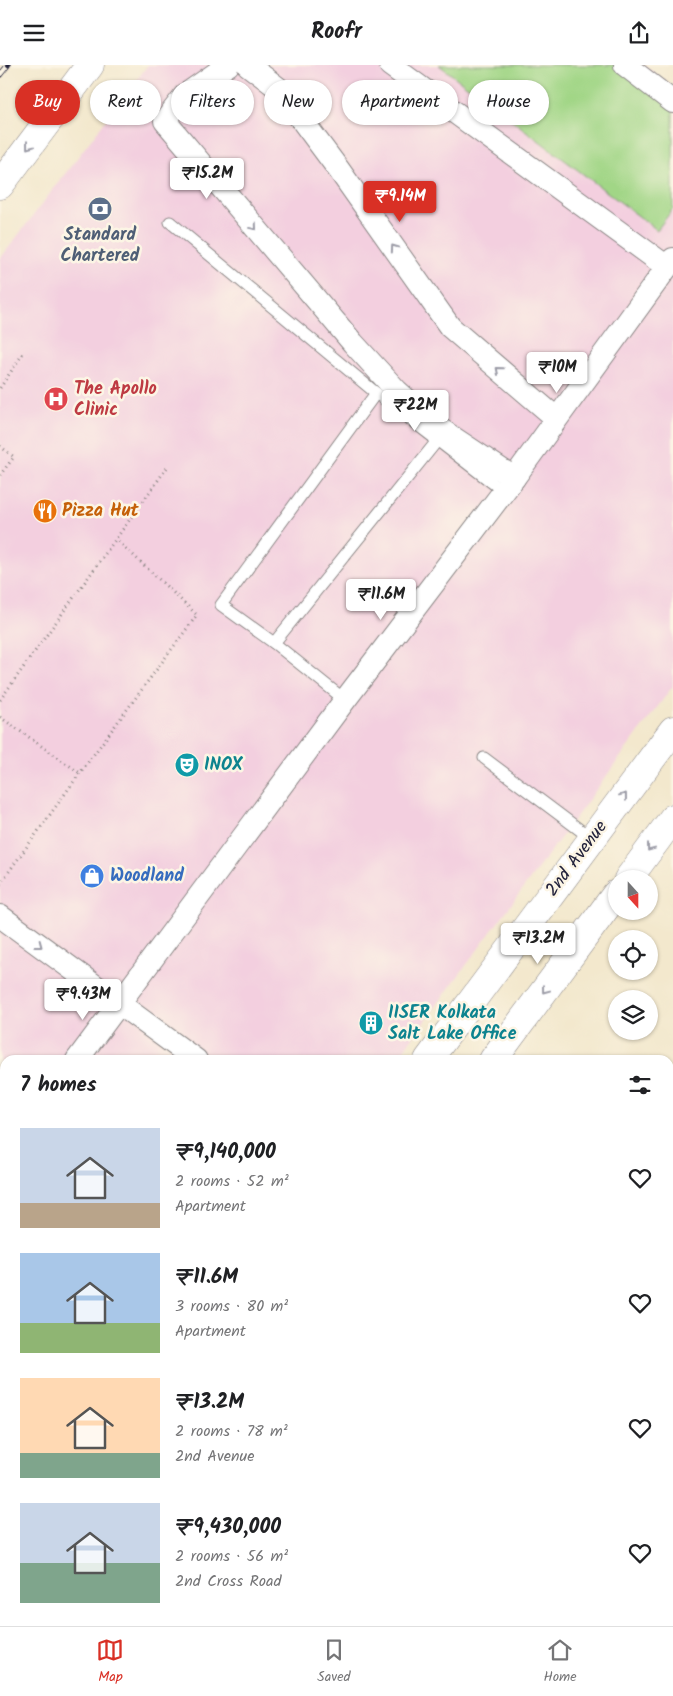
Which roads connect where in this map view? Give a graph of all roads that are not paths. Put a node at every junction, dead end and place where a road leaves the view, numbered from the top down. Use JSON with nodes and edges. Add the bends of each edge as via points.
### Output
{"nodes":[{"id":1,"x":90,"y":65,"type":"edge"},
{"id":2,"x":228,"y":65,"type":"edge"},
{"id":3,"x":248,"y":65,"type":"edge"},
{"id":4,"x":390,"y":65,"type":"edge"},
{"id":5,"x":625,"y":65,"type":"edge"},
{"id":6,"x":673,"y":101,"type":"edge"},
{"id":7,"x":0,"y":185,"type":"edge"},
{"id":8,"x":170,"y":222,"type":"dead end"},
{"id":9,"x":670,"y":263,"type":"edge"},
{"id":10,"x":376,"y":393,"type":"junction"},
{"id":11,"x":556,"y":418,"type":"junction"},
{"id":12,"x":438,"y":441,"type":"junction"},
{"id":13,"x":508,"y":484,"type":"junction"},
{"id":14,"x":274,"y":643,"type":"junction"},
{"id":15,"x":345,"y":700,"type":"junction"},
{"id":16,"x":673,"y":730,"type":"edge"},
{"id":17,"x":484,"y":758,"type":"dead end"},
{"id":18,"x":673,"y":818,"type":"edge"},
{"id":19,"x":592,"y":839,"type":"junction"},
{"id":20,"x":635,"y":870,"type":"edge"},
{"id":21,"x":608,"y":905,"type":"edge"},
{"id":22,"x":0,"y":916,"type":"edge"},
{"id":23,"x":119,"y":1004,"type":"junction"},
{"id":24,"x":81,"y":1055,"type":"edge"},
{"id":25,"x":189,"y":1055,"type":"edge"},
{"id":26,"x":432,"y":1055,"type":"edge"},
{"id":27,"x":497,"y":1055,"type":"edge"}],
"edges":[{"from":1,"to":7,"type":"street","one_way":true},
{"from":2,"to":13,"type":"street","one_way":true,"via":[[185,95],[165,121],[397,391]]},
{"from":11,"to":3,"type":"street","one_way":true,"via":[[450,327],[278,88]]},
{"from":4,"to":9,"type":"street"},
{"from":5,"to":6,"type":"street"},
{"from":8,"to":10,"type":"lane"},
{"from":9,"to":11,"type":"street"},
{"from":10,"to":12,"type":"lane"},
{"from":10,"to":14,"type":"lane","via":[[221,605]]},
{"from":11,"to":13,"type":"street"},
{"from":12,"to":13,"type":"lane"},
{"from":12,"to":14,"type":"lane"},
{"from":13,"to":15,"type":"street"},
{"from":14,"to":15,"type":"lane"},
{"from":15,"to":23,"type":"street"},
{"from":19,"to":16,"type":"street","name":"2nd Avenue","one_way":true},
{"from":17,"to":19,"type":"lane"},
{"from":18,"to":20,"type":"street","one_way":true},
{"from":19,"to":26,"type":"street","name":"2nd Avenue"},
{"from":21,"to":27,"type":"street","one_way":true},
{"from":22,"to":23,"type":"street","one_way":true},
{"from":23,"to":24,"type":"street"},
{"from":23,"to":25,"type":"street"}]}
